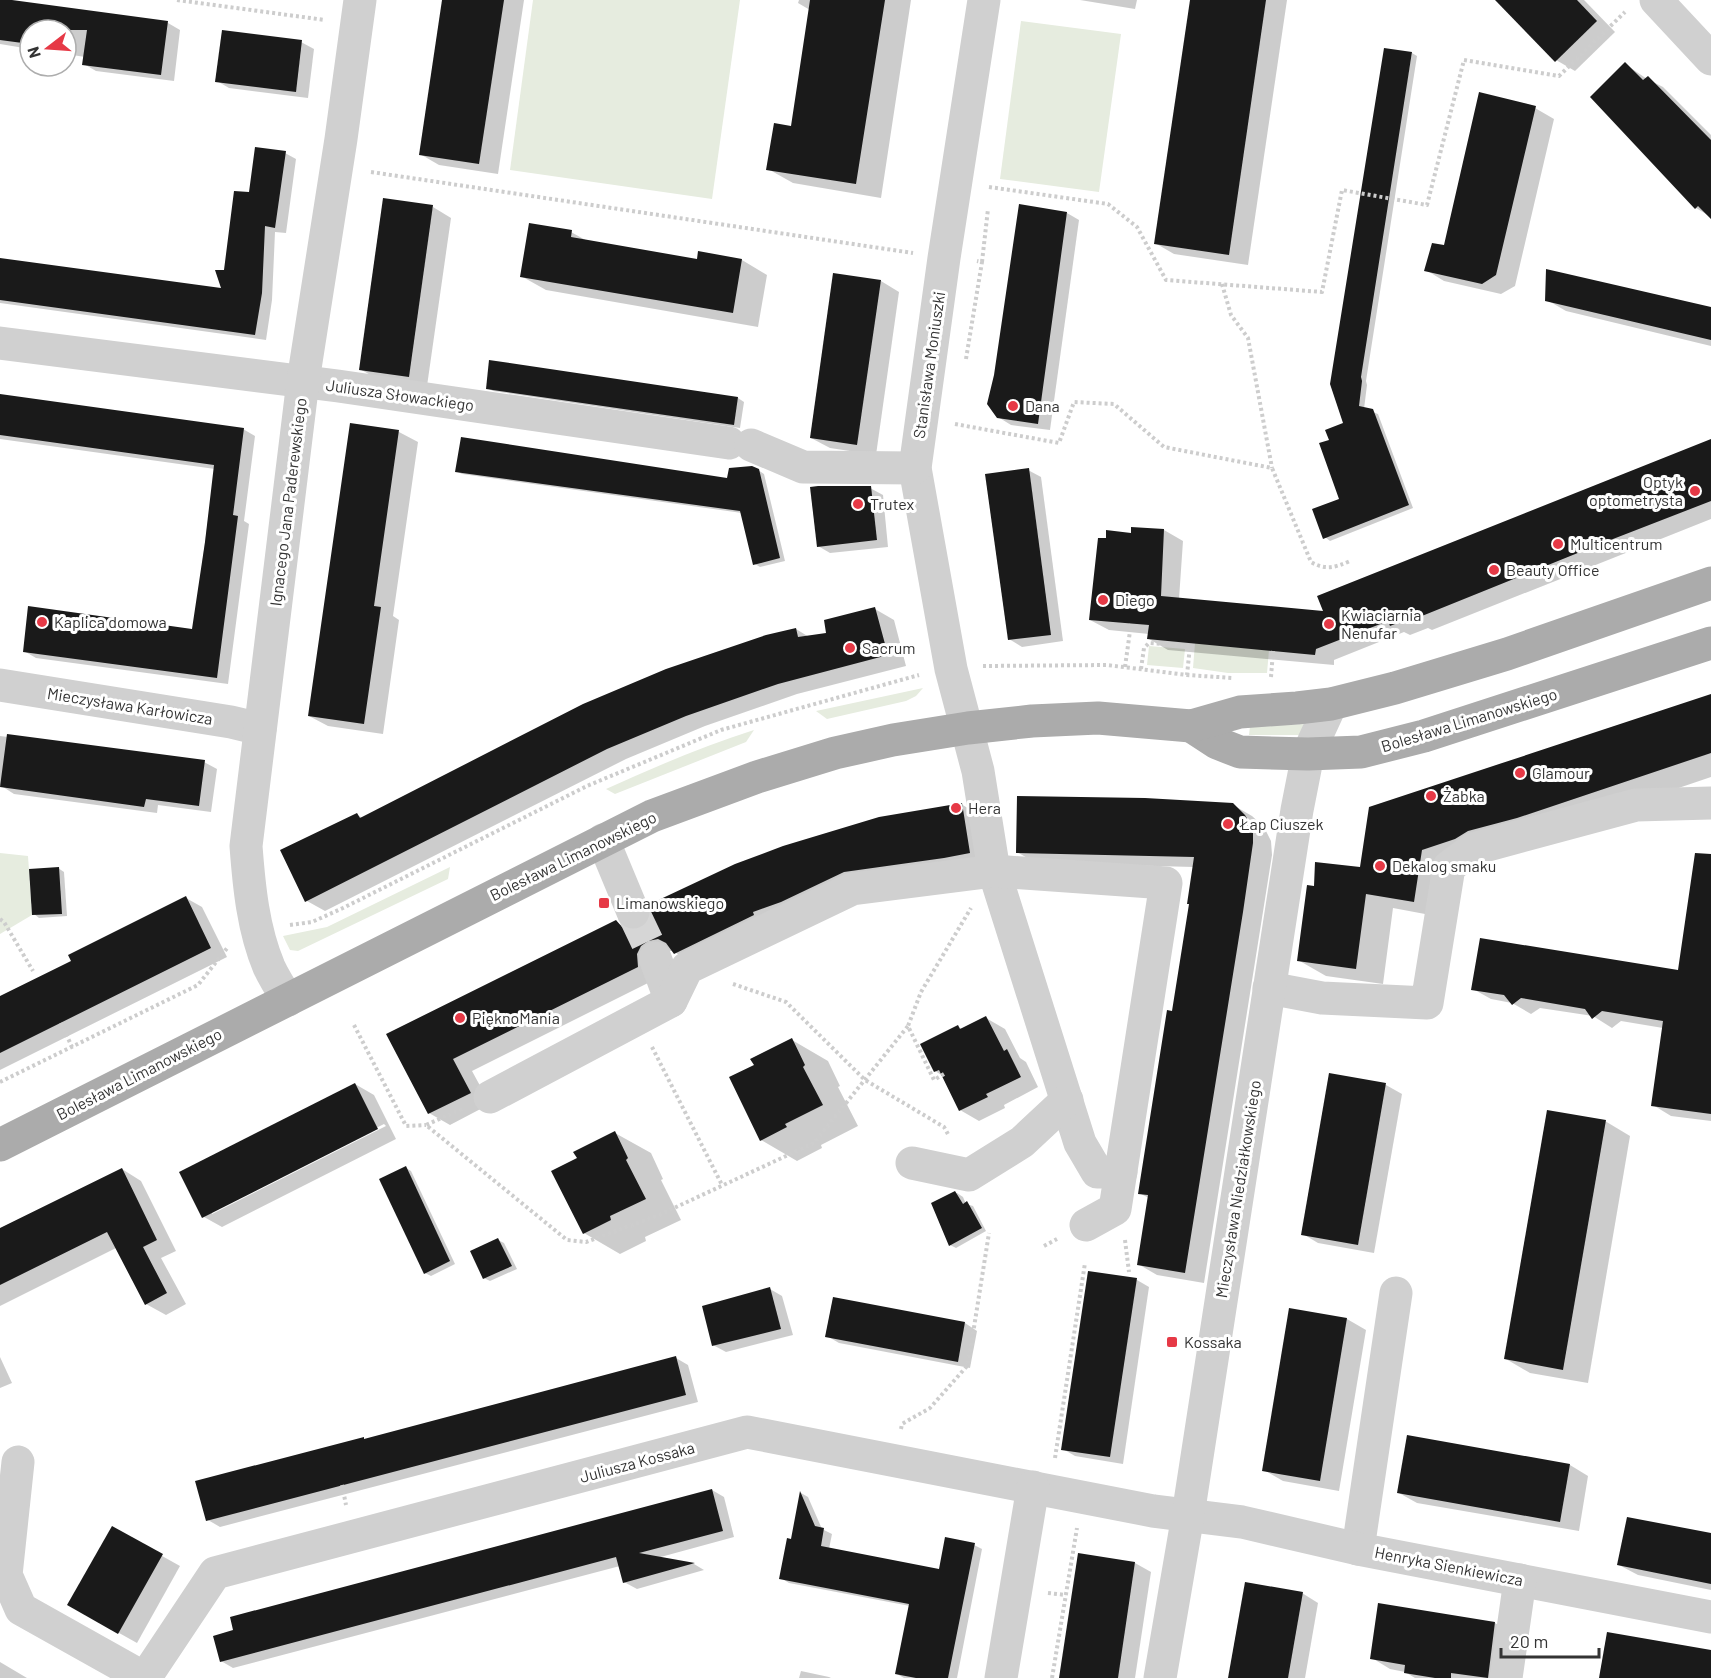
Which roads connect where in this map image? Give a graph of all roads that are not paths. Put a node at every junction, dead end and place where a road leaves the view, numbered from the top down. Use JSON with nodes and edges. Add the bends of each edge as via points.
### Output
{"nodes":[{"id":1,"x":984,"y":0,"type":"edge"},
{"id":2,"x":1642,"y":4,"type":"edge"},
{"id":3,"x":348,"y":6,"type":"edge"},
{"id":4,"x":1711,"y":59,"type":"edge"},
{"id":5,"x":0,"y":343,"type":"edge"},
{"id":6,"x":303,"y":381,"type":"junction"},
{"id":7,"x":915,"y":468,"type":"junction"},
{"id":8,"x":1711,"y":583,"type":"edge"},
{"id":9,"x":1711,"y":643,"type":"edge"},
{"id":10,"x":0,"y":685,"type":"edge"},
{"id":11,"x":1331,"y":704,"type":"junction"},
{"id":12,"x":1191,"y":726,"type":"junction"},
{"id":13,"x":968,"y":728,"type":"junction"},
{"id":14,"x":260,"y":729,"type":"junction"},
{"id":15,"x":1308,"y":754,"type":"junction"},
{"id":16,"x":1711,"y":803,"type":"edge"},
{"id":17,"x":603,"y":840,"type":"junction"},
{"id":18,"x":994,"y":871,"type":"junction"},
{"id":19,"x":633,"y":912,"type":"tunnel mouth"},
{"id":20,"x":655,"y":958,"type":"tunnel mouth"},
{"id":21,"x":1269,"y":988,"type":"junction"},
{"id":22,"x":288,"y":1000,"type":"junction"},
{"id":23,"x":671,"y":1001,"type":"junction"},
{"id":24,"x":490,"y":1097,"type":"road end"},
{"id":25,"x":1067,"y":1100,"type":"junction"},
{"id":26,"x":0,"y":1145,"type":"edge"},
{"id":27,"x":912,"y":1163,"type":"dead end"},
{"id":28,"x":1121,"y":1172,"type":"junction"},
{"id":29,"x":1086,"y":1225,"type":"dead end"},
{"id":30,"x":1396,"y":1293,"type":"dead end"},
{"id":31,"x":18,"y":1462,"type":"dead end"},
{"id":32,"x":1043,"y":1476,"type":"junction"},
{"id":33,"x":1188,"y":1515,"type":"junction"},
{"id":34,"x":1358,"y":1549,"type":"junction"},
{"id":35,"x":1520,"y":1580,"type":"junction"},
{"id":36,"x":1711,"y":1617,"type":"edge"},
{"id":37,"x":145,"y":1678,"type":"edge"},
{"id":38,"x":1001,"y":1678,"type":"edge"},
{"id":39,"x":1160,"y":1678,"type":"edge"},
{"id":40,"x":1506,"y":1678,"type":"edge"}],
"edges":[{"from":1,"to":7,"type":"street","name":"Stanisława Moniuszki"},
{"from":2,"to":4,"type":"street"},
{"from":3,"to":6,"type":"street","name":"Ignacego Jana Paderewskiego","via":[[341,139]]},
{"from":5,"to":6,"type":"street","name":"Juliusza Słowackiego"},
{"from":6,"to":7,"type":"street","name":"Juliusza Słowackiego","via":[[740,444],[803,467]]},
{"from":6,"to":14,"type":"street","name":"Ignacego Jana Paderewskiego"},
{"from":7,"to":13,"type":"street","name":"Stanisława Moniuszki","via":[[951,669]]},
{"from":8,"to":11,"type":"main road","name":"Bolesława Limanowskiego","via":[[1507,654]]},
{"from":9,"to":15,"type":"main road","name":"Bolesława Limanowskiego","via":[[1424,736],[1361,752]]},
{"from":10,"to":14,"type":"street","name":"Mieczysława Karłowicza"},
{"from":11,"to":12,"type":"main road","name":"Bolesława Limanowskiego","via":[[1240,712]]},
{"from":11,"to":15,"type":"street","name":"Mieczysława Niedziałkowskiego"},
{"from":12,"to":13,"type":"main road","name":"Bolesława Limanowskiego","via":[[1098,718]]},
{"from":12,"to":15,"type":"main road","name":"Bolesława Limanowskiego","via":[[1240,752]]},
{"from":13,"to":17,"type":"main road","name":"Bolesława Limanowskiego","via":[[835,753],[652,816]]},
{"from":13,"to":18,"type":"street","name":"Stanisława Moniuszki"},
{"from":14,"to":22,"type":"street","name":"Ignacego Jana Paderewskiego","via":[[246,846],[248,875],[252,907],[269,967]]},
{"from":15,"to":21,"type":"street","name":"Mieczysława Niedziałkowskiego"},
{"from":16,"to":21,"type":"street","via":[[1636,804],[1473,849],[1449,867],[1427,1003],[1322,998]]},
{"from":17,"to":19,"type":"street"},
{"from":17,"to":22,"type":"main road","name":"Bolesława Limanowskiego"},
{"from":18,"to":23,"type":"street","via":[[852,889],[687,968]]},
{"from":18,"to":25,"type":"street","name":"Stanisława Moniuszki"},
{"from":18,"to":28,"type":"street","via":[[1166,883]]},
{"from":20,"to":23,"type":"street"},
{"from":21,"to":33,"type":"street","name":"Mieczysława Niedziałkowskiego"},
{"from":22,"to":26,"type":"main road","name":"Bolesława Limanowskiego"},
{"from":23,"to":24,"type":"street"},
{"from":25,"to":27,"type":"street","via":[[1022,1142],[969,1175]]},
{"from":25,"to":28,"type":"street","name":"Stanisława Moniuszki","via":[[1080,1143],[1097,1172]]},
{"from":28,"to":29,"type":"street","via":[[1115,1209]]},
{"from":30,"to":34,"type":"street"},
{"from":31,"to":37,"type":"street","via":[[6,1575],[21,1609]]},
{"from":32,"to":33,"type":"street","name":"Juliusza Kossaka","via":[[1154,1511]]},
{"from":32,"to":37,"type":"street","name":"Juliusza Kossaka","via":[[747,1432],[215,1573]]},
{"from":32,"to":38,"type":"street"},
{"from":33,"to":34,"type":"street","name":"Henryka Sienkiewicza","via":[[1242,1522]]},
{"from":33,"to":39,"type":"street","name":"Mieczysława Niedziałkowskiego"},
{"from":34,"to":35,"type":"street","name":"Henryka Sienkiewicza"},
{"from":35,"to":36,"type":"street","name":"Henryka Sienkiewicza"},
{"from":35,"to":40,"type":"street"}]}
